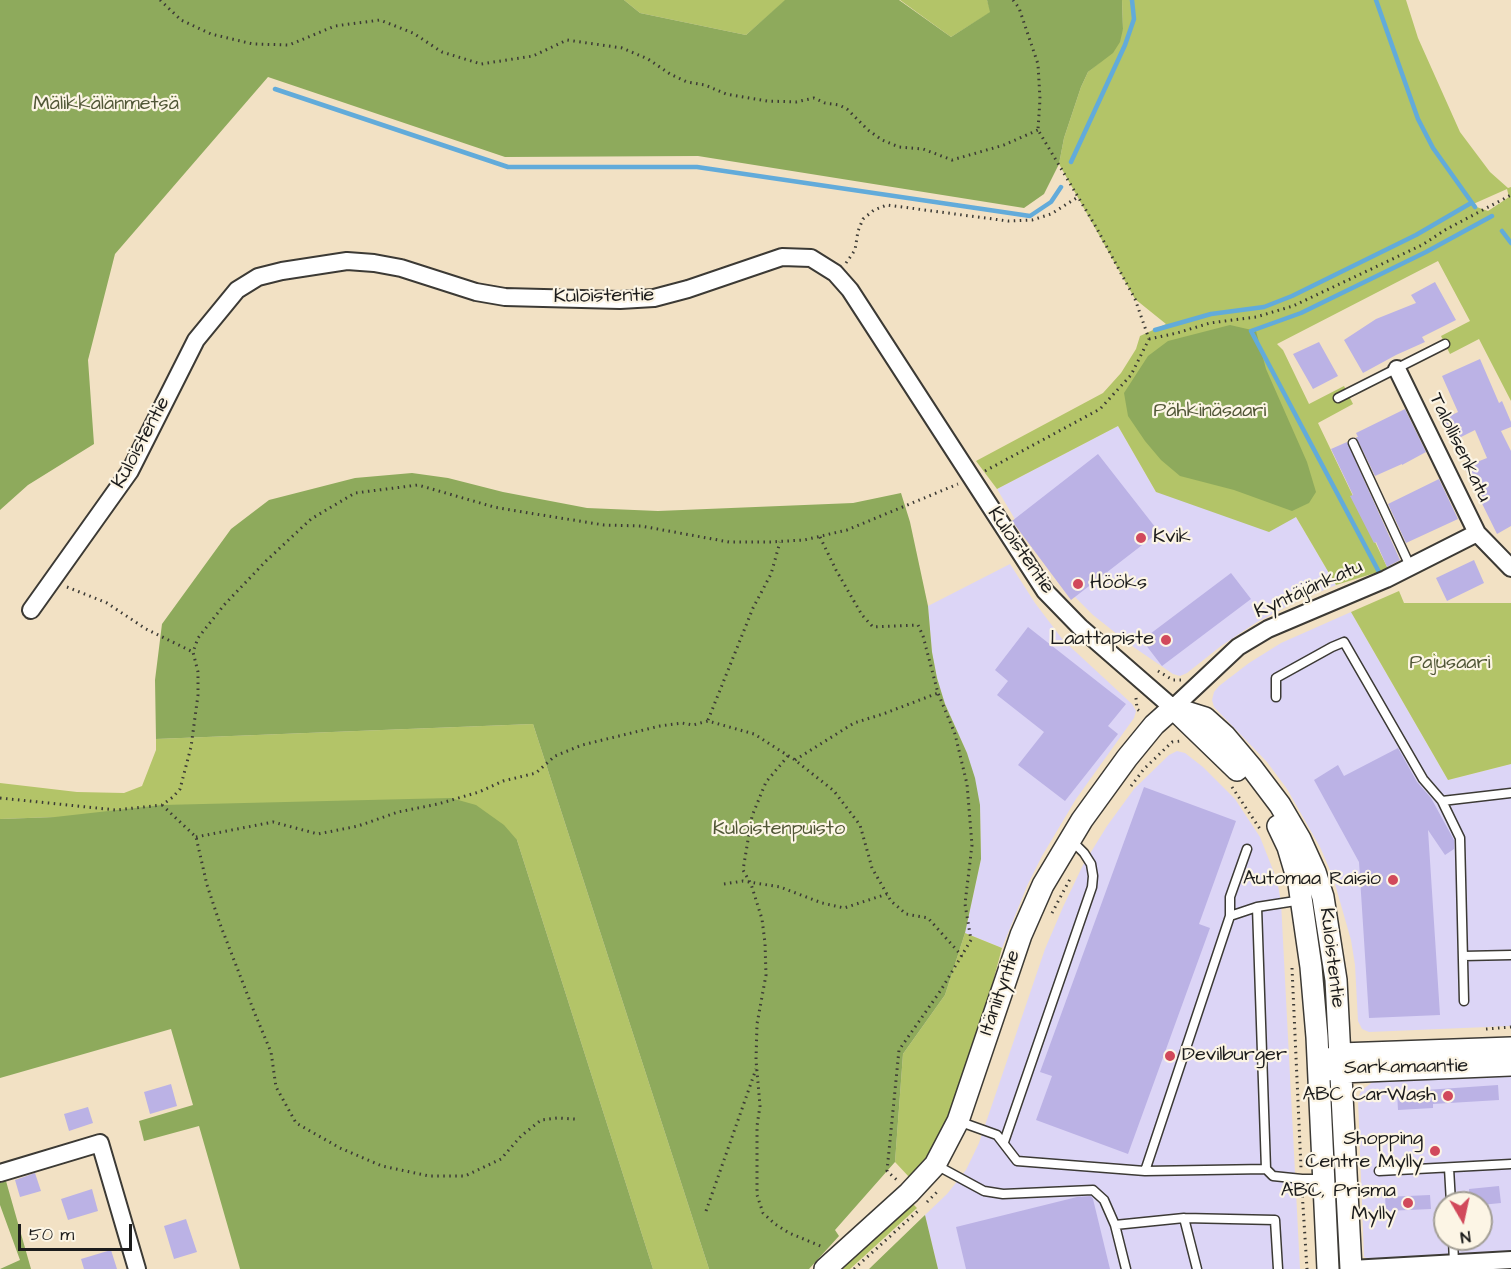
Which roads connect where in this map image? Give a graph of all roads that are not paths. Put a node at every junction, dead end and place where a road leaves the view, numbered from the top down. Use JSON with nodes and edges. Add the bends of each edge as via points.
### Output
{"nodes":[{"id":1,"x":1444,"y":344,"type":"dead end"},
{"id":2,"x":1397,"y":369,"type":"junction"},
{"id":3,"x":1338,"y":398,"type":"dead end"},
{"id":4,"x":1353,"y":443,"type":"dead end"},
{"id":5,"x":1477,"y":533,"type":"junction"},
{"id":6,"x":1410,"y":566,"type":"junction"},
{"id":7,"x":1511,"y":568,"type":"edge"},
{"id":8,"x":31,"y":610,"type":"dead end"},
{"id":9,"x":1276,"y":697,"type":"dead end"},
{"id":10,"x":1173,"y":708,"type":"junction"},
{"id":11,"x":1511,"y":793,"type":"edge"},
{"id":12,"x":1442,"y":801,"type":"junction"},
{"id":13,"x":1077,"y":846,"type":"junction"},
{"id":14,"x":1247,"y":849,"type":"dead end"},
{"id":15,"x":1313,"y":898,"type":"junction"},
{"id":16,"x":1257,"y":907,"type":"junction"},
{"id":17,"x":1230,"y":916,"type":"junction"},
{"id":18,"x":1511,"y":955,"type":"edge"},
{"id":19,"x":1463,"y":956,"type":"junction"},
{"id":20,"x":1464,"y":1001,"type":"dead end"},
{"id":21,"x":1511,"y":1048,"type":"edge"},
{"id":22,"x":1341,"y":1063,"type":"junction"},
{"id":23,"x":1511,"y":1065,"type":"edge"},
{"id":24,"x":1318,"y":1066,"type":"junction"},
{"id":25,"x":958,"y":1121,"type":"junction"},
{"id":26,"x":1004,"y":1142,"type":"junction"},
{"id":27,"x":1511,"y":1164,"type":"edge"},
{"id":28,"x":1449,"y":1168,"type":"junction"},
{"id":29,"x":943,"y":1169,"type":"junction"},
{"id":30,"x":1266,"y":1169,"type":"junction"},
{"id":31,"x":1145,"y":1171,"type":"junction"},
{"id":32,"x":1379,"y":1171,"type":"dead end"},
{"id":33,"x":0,"y":1173,"type":"edge"},
{"id":34,"x":1323,"y":1179,"type":"junction"},
{"id":35,"x":1450,"y":1191,"type":"edge"},
{"id":36,"x":1184,"y":1218,"type":"junction"},
{"id":37,"x":1115,"y":1225,"type":"junction"},
{"id":38,"x":1454,"y":1251,"type":"edge"},
{"id":39,"x":826,"y":1259,"type":"edge"},
{"id":40,"x":1511,"y":1260,"type":"edge"},
{"id":41,"x":1454,"y":1263,"type":"junction"},
{"id":42,"x":137,"y":1269,"type":"edge"},
{"id":43,"x":1126,"y":1269,"type":"edge"},
{"id":44,"x":1197,"y":1269,"type":"edge"},
{"id":45,"x":1278,"y":1269,"type":"edge"},
{"id":46,"x":1328,"y":1269,"type":"edge"},
{"id":47,"x":1351,"y":1269,"type":"edge"}],
"edges":[{"from":1,"to":2,"type":"lane"},
{"from":2,"to":3,"type":"lane"},
{"from":2,"to":5,"type":"street","name":"Talollisenkatu"},
{"from":4,"to":6,"type":"lane"},
{"from":5,"to":6,"type":"street","name":"Kyntäjänkatu"},
{"from":5,"to":7,"type":"street","name":"Talollisenkatu"},
{"from":6,"to":10,"type":"street","name":"Kyntäjänkatu","via":[[1286,621],[1238,647]]},
{"from":8,"to":10,"type":"street","name":"Kuloistentie","via":[[130,471],[196,340],[237,291],[258,277],[347,261],[401,268],[505,297],[620,300],[654,298],[783,257],[811,258],[836,273],[850,290],[1045,591]]},
{"from":9,"to":12,"type":"lane","via":[[1276,678],[1344,642],[1423,779]]},
{"from":10,"to":13,"type":"street","name":"Itäniityntie","via":[[1127,758]]},
{"from":10,"to":15,"type":"street","name":"Kuloistentie","via":[[1243,776],[1270,812]]},
{"from":11,"to":12,"type":"lane"},
{"from":12,"to":19,"type":"lane","via":[[1460,838]]},
{"from":13,"to":25,"type":"street","name":"Itäniityntie","via":[[1043,885],[1028,919]]},
{"from":13,"to":26,"type":"lane","via":[[1091,864],[1092,887]]},
{"from":14,"to":17,"type":"lane","via":[[1230,897]]},
{"from":15,"to":16,"type":"lane"},
{"from":15,"to":22,"type":"street","name":"Kuloistentie","via":[[1336,980]]},
{"from":15,"to":24,"type":"street","name":"Kuloistentie","via":[[1311,967]]},
{"from":16,"to":17,"type":"lane"},
{"from":16,"to":30,"type":"lane"},
{"from":17,"to":31,"type":"lane"},
{"from":18,"to":19,"type":"lane"},
{"from":19,"to":20,"type":"lane"},
{"from":21,"to":22,"type":"street","name":"Sarkamaantie"},
{"from":22,"to":23,"type":"street","name":"Sarkamaantie"},
{"from":22,"to":24,"type":"street","name":"Sarkamaantie"},
{"from":22,"to":47,"type":"street","name":"Kuloistentie"},
{"from":24,"to":34,"type":"street","name":"Kuloistentie"},
{"from":25,"to":26,"type":"lane","via":[[997,1135]]},
{"from":25,"to":29,"type":"street","name":"Itäniityntie"},
{"from":26,"to":31,"type":"lane","via":[[1017,1161]]},
{"from":27,"to":28,"type":"lane"},
{"from":28,"to":32,"type":"lane"},
{"from":28,"to":35,"type":"lane"},
{"from":29,"to":37,"type":"lane","via":[[984,1191],[1002,1194],[1094,1190],[1104,1200]]},
{"from":29,"to":39,"type":"street","name":"Itäniityntie"},
{"from":30,"to":31,"type":"lane"},
{"from":30,"to":34,"type":"lane","via":[[1273,1176]]},
{"from":33,"to":42,"type":"street","via":[[100,1143]]},
{"from":34,"to":46,"type":"street","name":"Kuloistentie"},
{"from":36,"to":37,"type":"lane"},
{"from":36,"to":44,"type":"lane"},
{"from":36,"to":45,"type":"lane","via":[[1275,1220]]},
{"from":37,"to":43,"type":"lane"},
{"from":38,"to":41,"type":"lane"},
{"from":40,"to":41,"type":"street"},
{"from":41,"to":47,"type":"street"}]}
